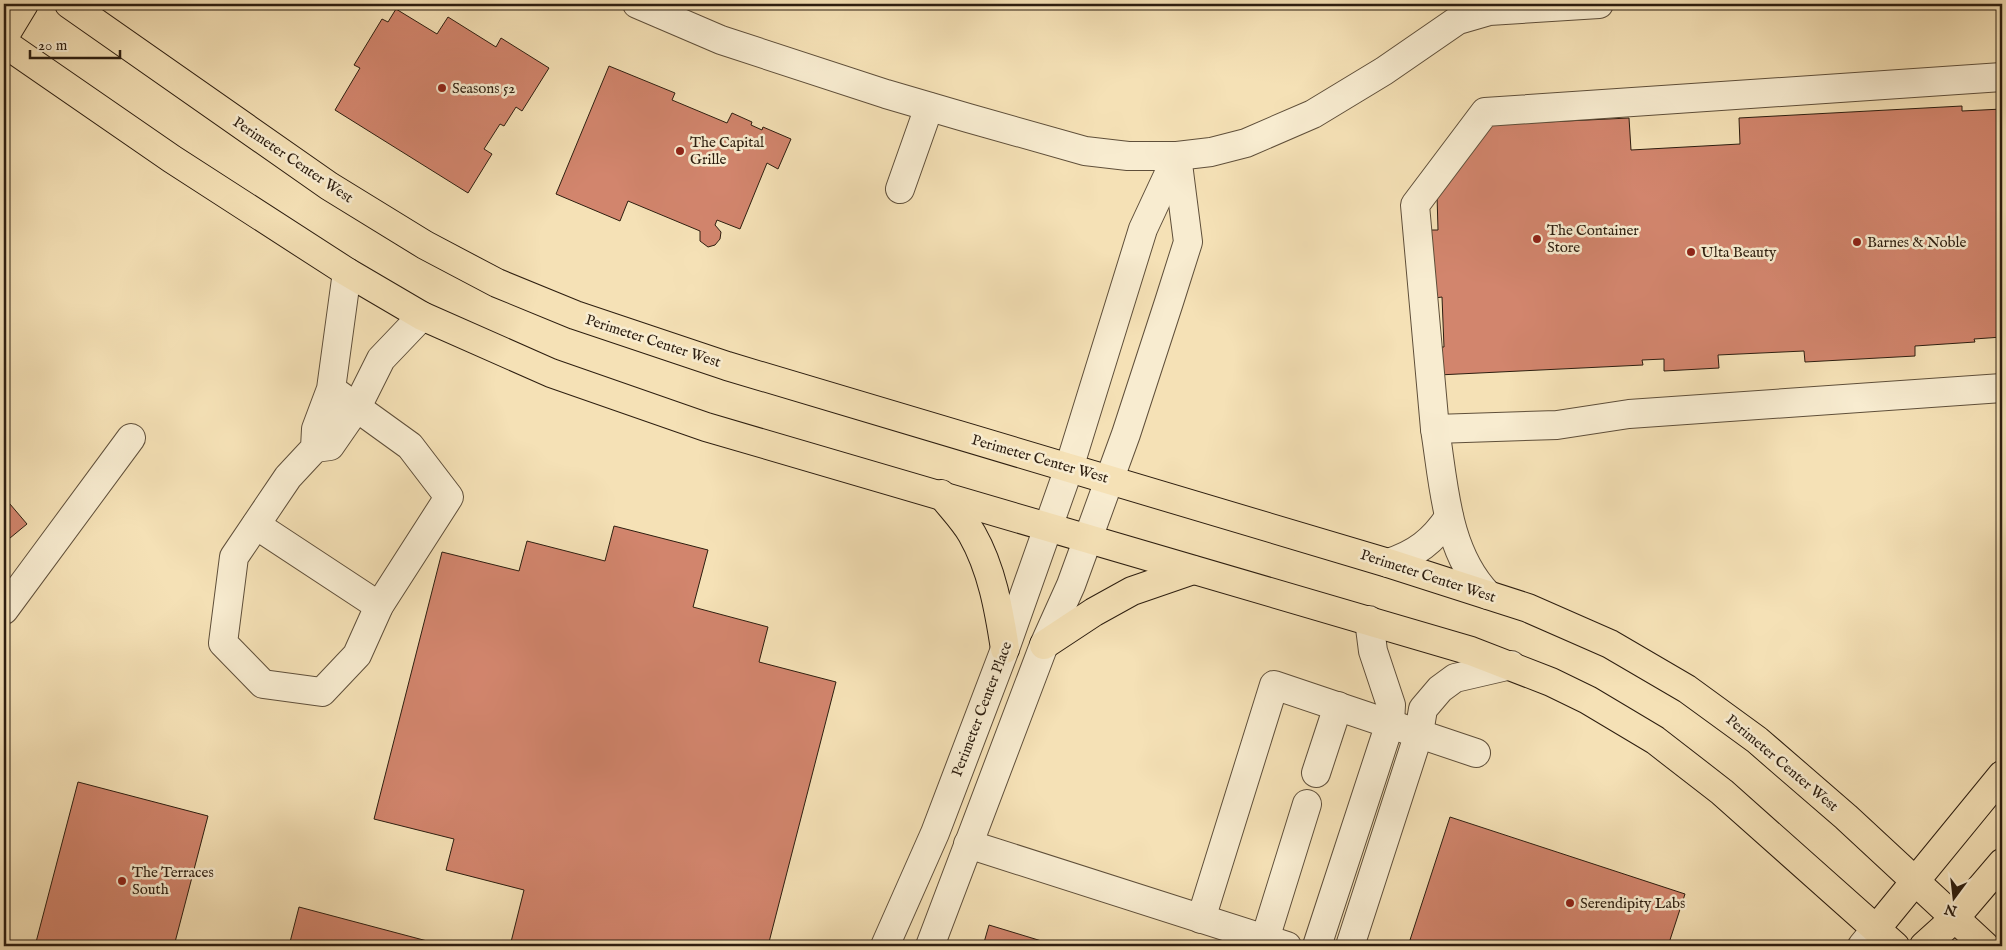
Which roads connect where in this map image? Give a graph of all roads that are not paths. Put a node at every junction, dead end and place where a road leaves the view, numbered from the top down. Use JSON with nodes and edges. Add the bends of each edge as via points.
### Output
{"nodes":[{"id":1,"x":24,"y":4,"type":"edge"},
{"id":2,"x":69,"y":4,"type":"edge"},
{"id":3,"x":637,"y":4,"type":"edge"},
{"id":4,"x":1599,"y":4,"type":"edge"},
{"id":5,"x":4,"y":37,"type":"edge"},
{"id":6,"x":4,"y":44,"type":"edge"},
{"id":7,"x":2002,"y":77,"type":"edge"},
{"id":8,"x":929,"y":106,"type":"junction"},
{"id":9,"x":1177,"y":156,"type":"junction"},
{"id":10,"x":900,"y":189,"type":"dead end"},
{"id":11,"x":347,"y":272,"type":"junction"},
{"id":12,"x":422,"y":316,"type":"junction"},
{"id":13,"x":2002,"y":388,"type":"edge"},
{"id":14,"x":331,"y":390,"type":"junction"},
{"id":15,"x":357,"y":407,"type":"junction"},
{"id":16,"x":1435,"y":429,"type":"junction"},
{"id":17,"x":131,"y":438,"type":"dead end"},
{"id":18,"x":315,"y":448,"type":"junction"},
{"id":19,"x":1069,"y":468,"type":"junction"},
{"id":20,"x":1109,"y":479,"type":"junction"},
{"id":21,"x":941,"y":494,"type":"junction"},
{"id":22,"x":1449,"y":517,"type":"junction"},
{"id":23,"x":256,"y":525,"type":"junction"},
{"id":24,"x":1048,"y":529,"type":"junction"},
{"id":25,"x":1088,"y":540,"type":"junction"},
{"id":26,"x":1388,"y":563,"type":"junction"},
{"id":27,"x":1193,"y":570,"type":"junction"},
{"id":28,"x":1488,"y":595,"type":"junction"},
{"id":29,"x":379,"y":606,"type":"junction"},
{"id":30,"x":4,"y":610,"type":"edge"},
{"id":31,"x":1368,"y":620,"type":"junction"},
{"id":32,"x":1044,"y":645,"type":"junction"},
{"id":33,"x":1005,"y":649,"type":"junction"},
{"id":34,"x":1511,"y":665,"type":"junction"},
{"id":35,"x":1338,"y":706,"type":"junction"},
{"id":36,"x":1390,"y":723,"type":"junction"},
{"id":37,"x":1419,"y":733,"type":"junction"},
{"id":38,"x":1476,"y":753,"type":"dead end"},
{"id":39,"x":1316,"y":773,"type":"dead end"},
{"id":40,"x":2002,"y":775,"type":"edge"},
{"id":41,"x":1307,"y":804,"type":"dead end"},
{"id":42,"x":968,"y":844,"type":"junction"},
{"id":43,"x":2002,"y":863,"type":"edge"},
{"id":44,"x":1916,"y":881,"type":"junction"},
{"id":45,"x":1201,"y":918,"type":"junction"},
{"id":46,"x":1955,"y":918,"type":"junction"},
{"id":47,"x":1878,"y":941,"type":"edge"},
{"id":48,"x":1276,"y":944,"type":"edge"},
{"id":49,"x":885,"y":946,"type":"edge"},
{"id":50,"x":930,"y":946,"type":"edge"},
{"id":51,"x":1317,"y":946,"type":"edge"},
{"id":52,"x":1350,"y":946,"type":"edge"},
{"id":53,"x":1924,"y":946,"type":"edge"},
{"id":54,"x":1985,"y":946,"type":"edge"}],
"edges":[{"from":1,"to":5,"type":"main road"},
{"from":2,"to":19,"type":"main road","name":"Perimeter Center West","via":[[329,186],[425,244],[497,282],[575,315],[727,366]]},
{"from":3,"to":8,"type":"street","via":[[721,40]]},
{"from":4,"to":9,"type":"street","via":[[1489,11],[1458,20],[1384,71],[1313,114],[1246,144]]},
{"from":6,"to":11,"type":"main road","via":[[172,160]]},
{"from":7,"to":16,"type":"street","via":[[1485,112],[1415,205]]},
{"from":8,"to":9,"type":"street","via":[[1084,151],[1128,156]]},
{"from":8,"to":10,"type":"street"},
{"from":9,"to":19,"type":"street","name":"Perimeter Center Place","via":[[1143,229]]},
{"from":9,"to":20,"type":"street","via":[[1188,242]]},
{"from":11,"to":12,"type":"main road"},
{"from":11,"to":14,"type":"street"},
{"from":12,"to":15,"type":"street","via":[[381,358]]},
{"from":12,"to":21,"type":"main road","via":[[551,373],[688,421]]},
{"from":13,"to":16,"type":"street","via":[[1629,414],[1557,425]]},
{"from":14,"to":15,"type":"street"},
{"from":14,"to":18,"type":"street","via":[[316,429]]},
{"from":15,"to":18,"type":"street","via":[[330,446]]},
{"from":15,"to":29,"type":"street","via":[[410,446],[450,497]]},
{"from":16,"to":22,"type":"street"},
{"from":17,"to":30,"type":"street"},
{"from":18,"to":23,"type":"street","via":[[288,477]]},
{"from":19,"to":20,"type":"main road","name":"Perimeter Center West"},
{"from":19,"to":24,"type":"street","name":"Perimeter Center Place"},
{"from":20,"to":25,"type":"street"},
{"from":20,"to":26,"type":"main road","name":"Perimeter Center West"},
{"from":21,"to":24,"type":"main road"},
{"from":21,"to":33,"type":"main road","via":[[972,534],[988,571]]},
{"from":22,"to":26,"type":"street","via":[[1437,535],[1417,552]]},
{"from":22,"to":28,"type":"street","via":[[1467,566],[1477,585]]},
{"from":23,"to":29,"type":"street"},
{"from":23,"to":29,"type":"street","via":[[234,557],[223,643],[263,684],[322,692],[357,655]]},
{"from":24,"to":25,"type":"main road"},
{"from":24,"to":33,"type":"street","name":"Perimeter Center Place"},
{"from":25,"to":27,"type":"main road"},
{"from":25,"to":32,"type":"street"},
{"from":26,"to":28,"type":"main road","name":"Perimeter Center West"},
{"from":27,"to":31,"type":"main road"},
{"from":27,"to":32,"type":"main road","via":[[1132,591]]},
{"from":28,"to":44,"type":"main road","name":"Perimeter Center West","via":[[1536,611],[1610,644],[1687,689],[1757,740]]},
{"from":31,"to":34,"type":"main road"},
{"from":31,"to":36,"type":"street","via":[[1373,651],[1391,705]]},
{"from":32,"to":42,"type":"street"},
{"from":33,"to":49,"type":"street","name":"Perimeter Center Place","via":[[935,833]]},
{"from":34,"to":37,"type":"street","via":[[1455,678],[1440,689],[1423,709]]},
{"from":34,"to":47,"type":"main road","via":[[1588,700],[1655,740],[1689,765]]},
{"from":35,"to":36,"type":"street"},
{"from":35,"to":39,"type":"street"},
{"from":35,"to":45,"type":"street","via":[[1274,685]]},
{"from":36,"to":37,"type":"street"},
{"from":36,"to":51,"type":"street"},
{"from":37,"to":38,"type":"street"},
{"from":37,"to":52,"type":"street"},
{"from":40,"to":44,"type":"main road"},
{"from":41,"to":48,"type":"street"},
{"from":42,"to":45,"type":"street"},
{"from":42,"to":50,"type":"street"},
{"from":43,"to":46,"type":"main road"},
{"from":44,"to":46,"type":"main road","name":"Perimeter Center West"},
{"from":44,"to":47,"type":"main road"},
{"from":45,"to":48,"type":"street"},
{"from":46,"to":53,"type":"main road"},
{"from":46,"to":54,"type":"main road","name":"Perimeter Center West"}]}
